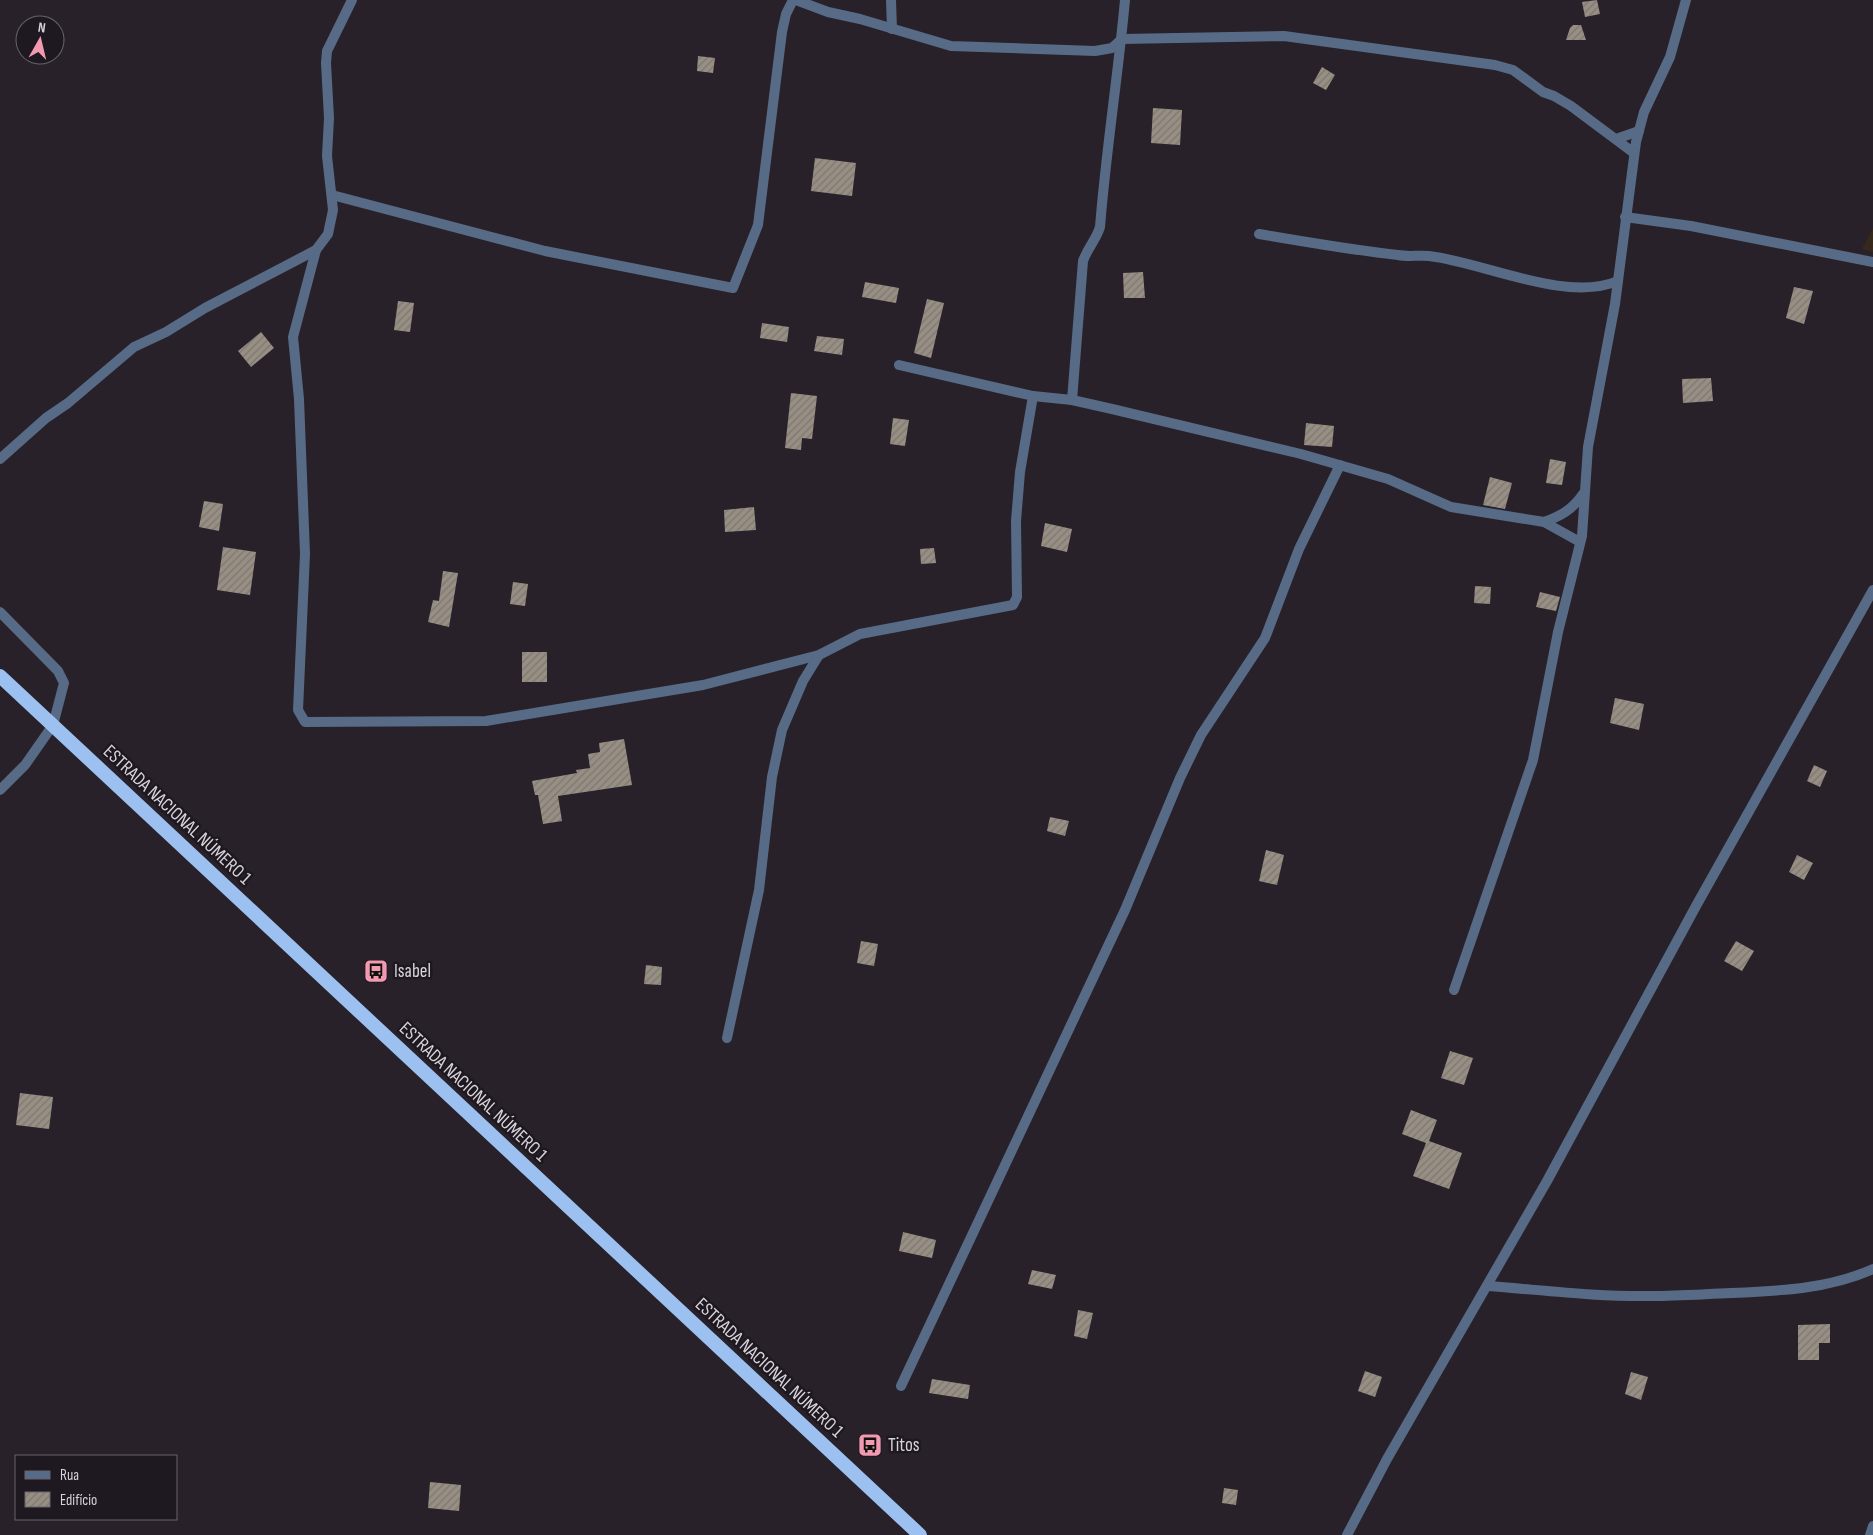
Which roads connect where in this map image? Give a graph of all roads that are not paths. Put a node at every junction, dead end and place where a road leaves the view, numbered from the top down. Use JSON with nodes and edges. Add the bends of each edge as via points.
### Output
{"nodes":[{"id":1,"x":352,"y":0,"type":"edge"},
{"id":2,"x":795,"y":0,"type":"edge"},
{"id":3,"x":891,"y":0,"type":"edge"},
{"id":4,"x":1125,"y":0,"type":"edge"},
{"id":5,"x":1686,"y":0,"type":"edge"},
{"id":6,"x":892,"y":29,"type":"junction"},
{"id":7,"x":1122,"y":39,"type":"junction"},
{"id":8,"x":1639,"y":131,"type":"junction"},
{"id":9,"x":1616,"y":138,"type":"junction"},
{"id":10,"x":1634,"y":153,"type":"junction"},
{"id":11,"x":332,"y":195,"type":"junction"},
{"id":12,"x":1625,"y":218,"type":"junction"},
{"id":13,"x":1259,"y":234,"type":"dead end"},
{"id":14,"x":316,"y":250,"type":"junction"},
{"id":15,"x":1873,"y":262,"type":"edge"},
{"id":16,"x":1618,"y":281,"type":"junction"},
{"id":17,"x":899,"y":365,"type":"dead end"},
{"id":18,"x":1034,"y":396,"type":"junction"},
{"id":19,"x":1072,"y":400,"type":"junction"},
{"id":20,"x":0,"y":459,"type":"edge"},
{"id":21,"x":1340,"y":465,"type":"junction"},
{"id":22,"x":1584,"y":492,"type":"junction"},
{"id":23,"x":1544,"y":522,"type":"junction"},
{"id":24,"x":1580,"y":542,"type":"junction"},
{"id":25,"x":1873,"y":590,"type":"edge"},
{"id":26,"x":0,"y":612,"type":"edge"},
{"id":27,"x":819,"y":655,"type":"junction"},
{"id":28,"x":0,"y":676,"type":"edge"},
{"id":29,"x":53,"y":725,"type":"junction"},
{"id":30,"x":0,"y":790,"type":"edge"},
{"id":31,"x":1454,"y":990,"type":"dead end"},
{"id":32,"x":727,"y":1038,"type":"dead end"},
{"id":33,"x":1873,"y":1269,"type":"edge"},
{"id":34,"x":1488,"y":1286,"type":"junction"},
{"id":35,"x":901,"y":1386,"type":"dead end"},
{"id":36,"x":1873,"y":1526,"type":"edge"},
{"id":37,"x":920,"y":1535,"type":"edge"},
{"id":38,"x":1347,"y":1535,"type":"edge"},
{"id":39,"x":1870,"y":1535,"type":"edge"}],
"edges":[{"from":1,"to":11,"type":"street","via":[[332,36],[326,63],[327,156]]},
{"from":2,"to":6,"type":"street"},
{"from":2,"to":11,"type":"street","via":[[786,14],[782,32],[758,225],[733,288],[546,251]]},
{"from":3,"to":6,"type":"street"},
{"from":4,"to":7,"type":"street"},
{"from":5,"to":8,"type":"street","via":[[1670,57],[1654,88]]},
{"from":6,"to":7,"type":"street","via":[[951,46],[1009,50],[1095,51],[1112,48]]},
{"from":7,"to":9,"type":"street","via":[[1284,36],[1495,65],[1513,70]]},
{"from":7,"to":19,"type":"street","via":[[1106,148],[1100,228],[1083,261]]},
{"from":8,"to":9,"type":"street"},
{"from":8,"to":10,"type":"street"},
{"from":9,"to":10,"type":"street"},
{"from":10,"to":12,"type":"street"},
{"from":11,"to":14,"type":"street","via":[[332,223]]},
{"from":12,"to":15,"type":"street","via":[[1691,226]]},
{"from":12,"to":16,"type":"street"},
{"from":13,"to":16,"type":"street","via":[[1345,249],[1428,256],[1524,279],[1576,287]]},
{"from":14,"to":20,"type":"street","via":[[134,347]]},
{"from":14,"to":27,"type":"street","via":[[293,337],[299,399],[305,554],[298,710],[305,722],[486,721],[703,685]]},
{"from":16,"to":22,"type":"street","via":[[1588,447]]},
{"from":17,"to":18,"type":"street"},
{"from":18,"to":19,"type":"street"},
{"from":18,"to":27,"type":"street","via":[[1020,472],[1016,521],[1017,597],[1013,605],[860,634]]},
{"from":19,"to":21,"type":"street"},
{"from":21,"to":23,"type":"street","via":[[1388,479],[1451,507]]},
{"from":21,"to":35,"type":"street","via":[[1299,549],[1265,638],[1192,752],[1121,919]]},
{"from":22,"to":23,"type":"street","via":[[1571,509]]},
{"from":22,"to":24,"type":"street"},
{"from":23,"to":24,"type":"street"},
{"from":24,"to":31,"type":"street","via":[[1558,632],[1533,760]]},
{"from":25,"to":34,"type":"street"},
{"from":26,"to":29,"type":"street","via":[[58,671],[64,683]]},
{"from":27,"to":32,"type":"street","via":[[803,681],[782,730],[772,777],[759,890]]},
{"from":28,"to":29,"type":"highway","name":"ESTRADA NACIONAL NÚMERO 1"},
{"from":29,"to":30,"type":"street","via":[[26,765]]},
{"from":29,"to":37,"type":"highway","name":"ESTRADA NACIONAL NÚMERO 1"},
{"from":33,"to":34,"type":"street","via":[[1815,1286],[1650,1296]]},
{"from":34,"to":38,"type":"street","via":[[1387,1459]]},
{"from":36,"to":39,"type":"street"}]}
